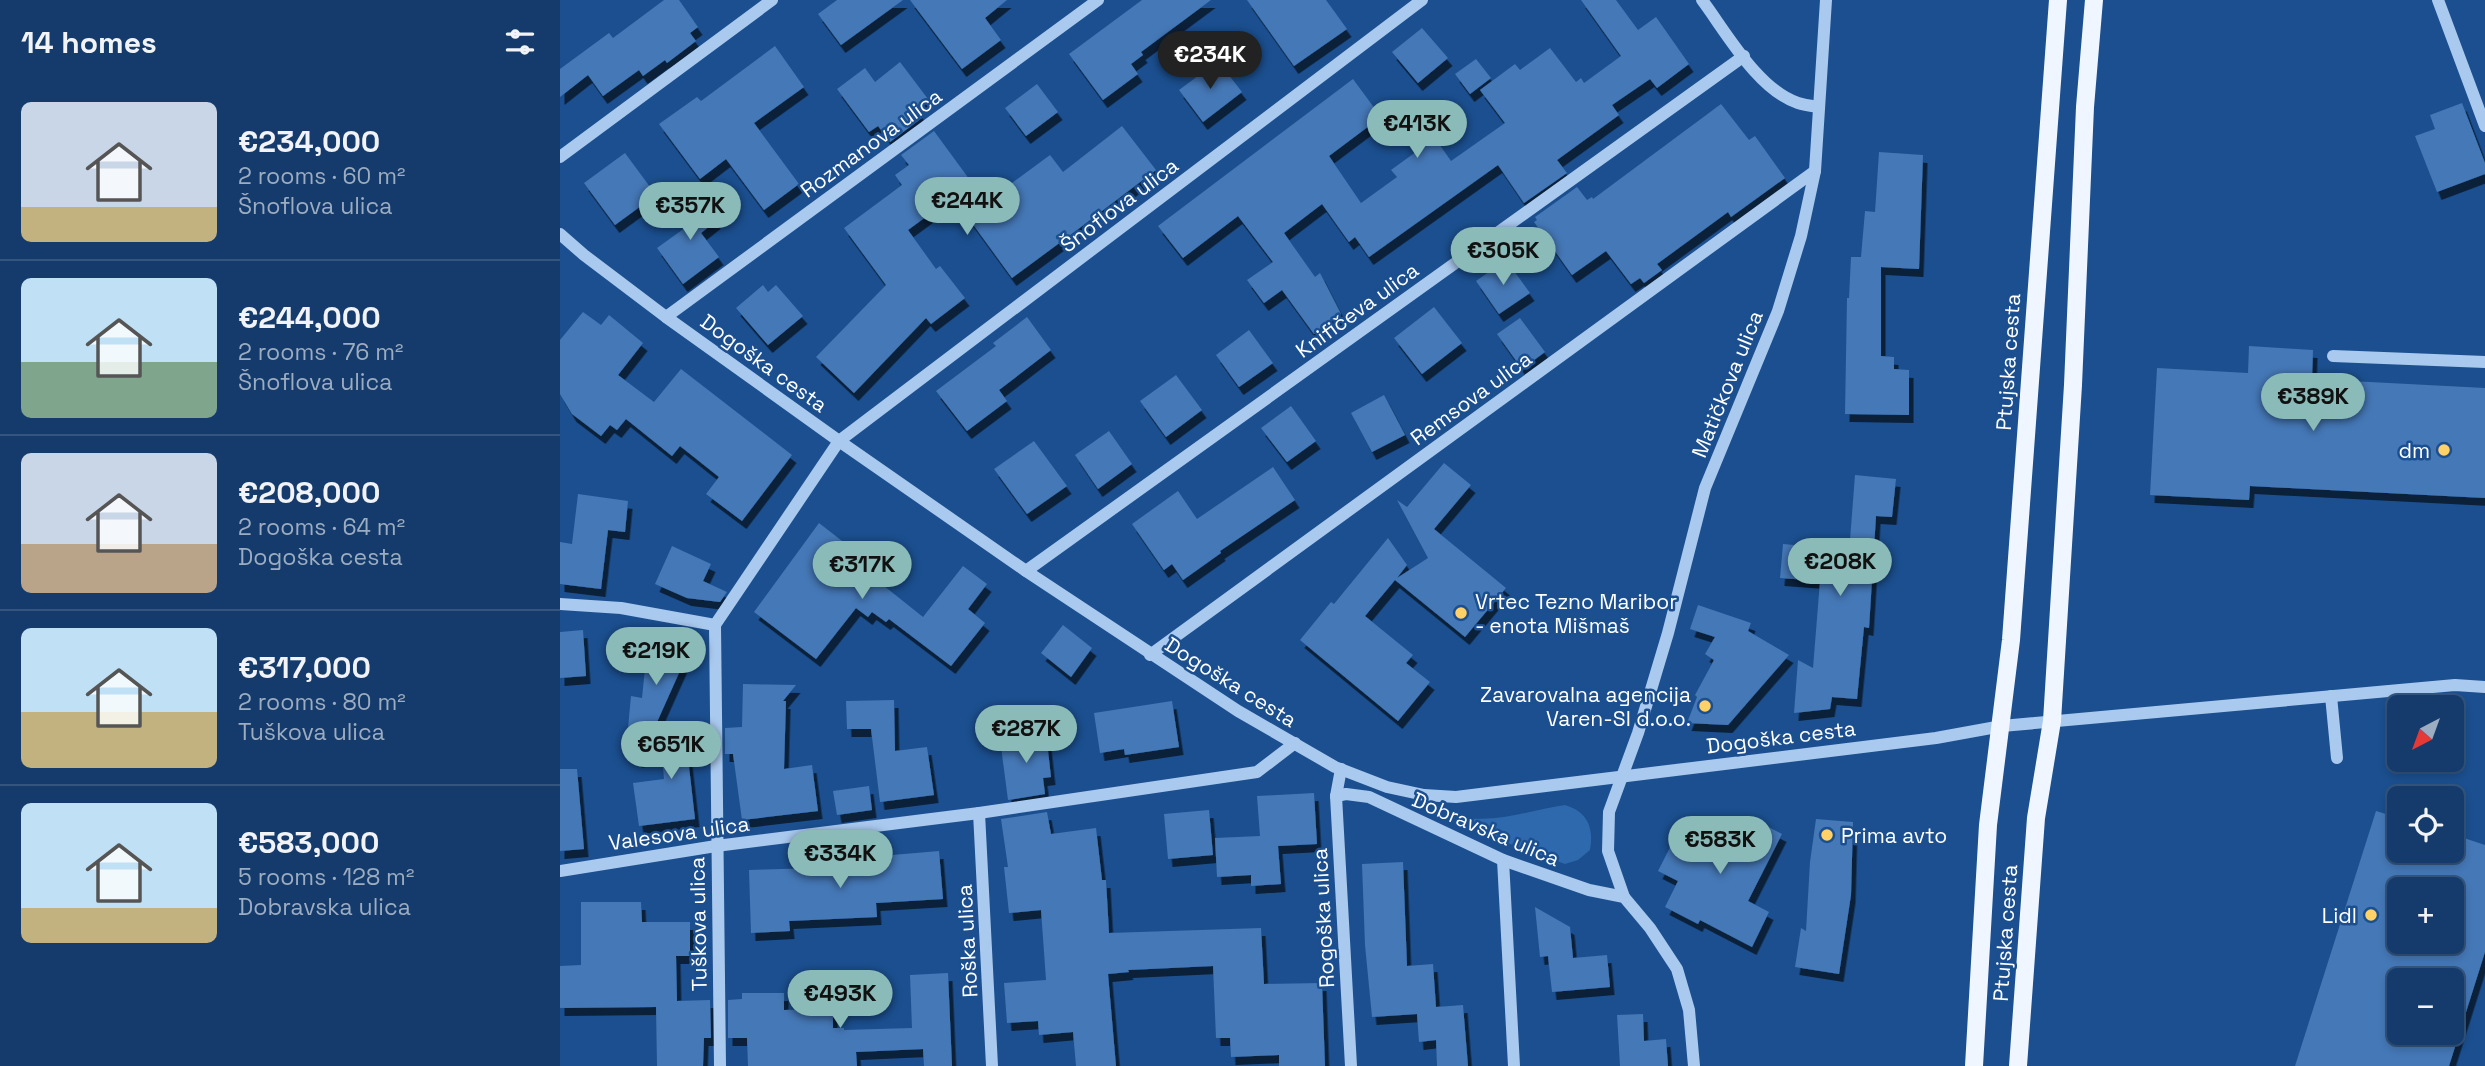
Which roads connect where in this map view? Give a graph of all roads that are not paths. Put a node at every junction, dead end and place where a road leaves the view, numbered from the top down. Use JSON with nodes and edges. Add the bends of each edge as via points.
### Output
{"nodes":[{"id":1,"x":772,"y":0,"type":"edge"},
{"id":2,"x":1098,"y":0,"type":"edge"},
{"id":3,"x":1422,"y":0,"type":"edge"},
{"id":4,"x":1702,"y":0,"type":"edge"},
{"id":5,"x":1826,"y":0,"type":"edge"},
{"id":6,"x":2058,"y":0,"type":"edge"},
{"id":7,"x":2094,"y":0,"type":"edge"},
{"id":8,"x":2438,"y":0,"type":"edge"},
{"id":9,"x":1744,"y":56,"type":"junction"},
{"id":10,"x":1819,"y":107,"type":"junction"},
{"id":11,"x":2485,"y":126,"type":"edge"},
{"id":12,"x":560,"y":157,"type":"edge"},
{"id":13,"x":1815,"y":171,"type":"junction"},
{"id":14,"x":560,"y":233,"type":"edge"},
{"id":15,"x":666,"y":317,"type":"junction"},
{"id":16,"x":2333,"y":356,"type":"dead end"},
{"id":17,"x":2485,"y":362,"type":"edge"},
{"id":18,"x":839,"y":441,"type":"junction"},
{"id":19,"x":1026,"y":571,"type":"junction"},
{"id":20,"x":560,"y":604,"type":"edge"},
{"id":21,"x":715,"y":625,"type":"junction"},
{"id":22,"x":1150,"y":655,"type":"junction"},
{"id":23,"x":2485,"y":687,"type":"edge"},
{"id":24,"x":2331,"y":696,"type":"junction"},
{"id":25,"x":2053,"y":721,"type":"junction"},
{"id":26,"x":2002,"y":726,"type":"junction"},
{"id":27,"x":1295,"y":743,"type":"junction"},
{"id":28,"x":2337,"y":758,"type":"dead end"},
{"id":29,"x":1341,"y":769,"type":"junction"},
{"id":30,"x":1623,"y":776,"type":"junction"},
{"id":31,"x":1336,"y":796,"type":"junction"},
{"id":32,"x":979,"y":813,"type":"junction"},
{"id":33,"x":716,"y":846,"type":"junction"},
{"id":34,"x":1503,"y":860,"type":"junction"},
{"id":35,"x":560,"y":871,"type":"edge"},
{"id":36,"x":1624,"y":897,"type":"junction"},
{"id":37,"x":720,"y":1066,"type":"edge"},
{"id":38,"x":992,"y":1066,"type":"edge"},
{"id":39,"x":1351,"y":1066,"type":"edge"},
{"id":40,"x":1514,"y":1066,"type":"edge"},
{"id":41,"x":1694,"y":1066,"type":"edge"},
{"id":42,"x":1973,"y":1066,"type":"edge"},
{"id":43,"x":2018,"y":1066,"type":"edge"}],
"edges":[{"from":1,"to":12,"type":"street"},
{"from":2,"to":15,"type":"street","name":"Rozmanova ulica"},
{"from":3,"to":18,"type":"street","name":"Šnoflova ulica"},
{"from":4,"to":9,"type":"street"},
{"from":5,"to":10,"type":"street","name":"Matičkova ulica"},
{"from":6,"to":26,"type":"main road","name":"Ptujska cesta"},
{"from":7,"to":25,"type":"main road","name":"Ptujska cesta"},
{"from":8,"to":11,"type":"street"},
{"from":9,"to":10,"type":"street","via":[[1773,89],[1796,103]]},
{"from":9,"to":19,"type":"street","name":"Knifičeva ulica"},
{"from":10,"to":13,"type":"street","name":"Matičkova ulica"},
{"from":13,"to":22,"type":"street","name":"Remsova ulica"},
{"from":13,"to":30,"type":"street","name":"Matičkova ulica","via":[[1778,311],[1705,488],[1668,634]]},
{"from":14,"to":15,"type":"street","name":"Dogoška cesta"},
{"from":15,"to":18,"type":"street","name":"Dogoška cesta"},
{"from":16,"to":17,"type":"street"},
{"from":18,"to":19,"type":"street","name":"Dogoška cesta"},
{"from":18,"to":21,"type":"street"},
{"from":19,"to":22,"type":"street","name":"Dogoška cesta"},
{"from":20,"to":21,"type":"street","via":[[621,608]]},
{"from":21,"to":33,"type":"street","name":"Tuškova ulica"},
{"from":22,"to":27,"type":"street","name":"Dogoška cesta"},
{"from":23,"to":24,"type":"street","via":[[2455,685]]},
{"from":24,"to":25,"type":"street"},
{"from":24,"to":28,"type":"street"},
{"from":25,"to":26,"type":"street"},
{"from":25,"to":43,"type":"main road","name":"Ptujska cesta","via":[[2036,818]]},
{"from":26,"to":30,"type":"street","name":"Dogoška cesta"},
{"from":26,"to":42,"type":"main road","name":"Ptujska cesta","via":[[1988,825]]},
{"from":27,"to":29,"type":"street","name":"Dogoška cesta"},
{"from":27,"to":32,"type":"street","name":"Valesova ulica","via":[[1257,772]]},
{"from":29,"to":30,"type":"street","name":"Dogoška cesta","via":[[1387,787],[1456,797]]},
{"from":29,"to":31,"type":"street","name":"Rogoška ulica"},
{"from":30,"to":36,"type":"street","via":[[1609,812],[1608,850]]},
{"from":31,"to":34,"type":"street","name":"Dobravska ulica","via":[[1369,797]]},
{"from":31,"to":39,"type":"street","name":"Rogoška ulica"},
{"from":32,"to":33,"type":"street","name":"Valesova ulica"},
{"from":32,"to":38,"type":"street","name":"Roška ulica"},
{"from":33,"to":35,"type":"street","name":"Valesova ulica"},
{"from":33,"to":37,"type":"street","name":"Tuškova ulica"},
{"from":34,"to":36,"type":"street","name":"Dobravska ulica","via":[[1588,890]]},
{"from":34,"to":40,"type":"street"},
{"from":36,"to":41,"type":"street","via":[[1677,969],[1689,1010]]}]}
